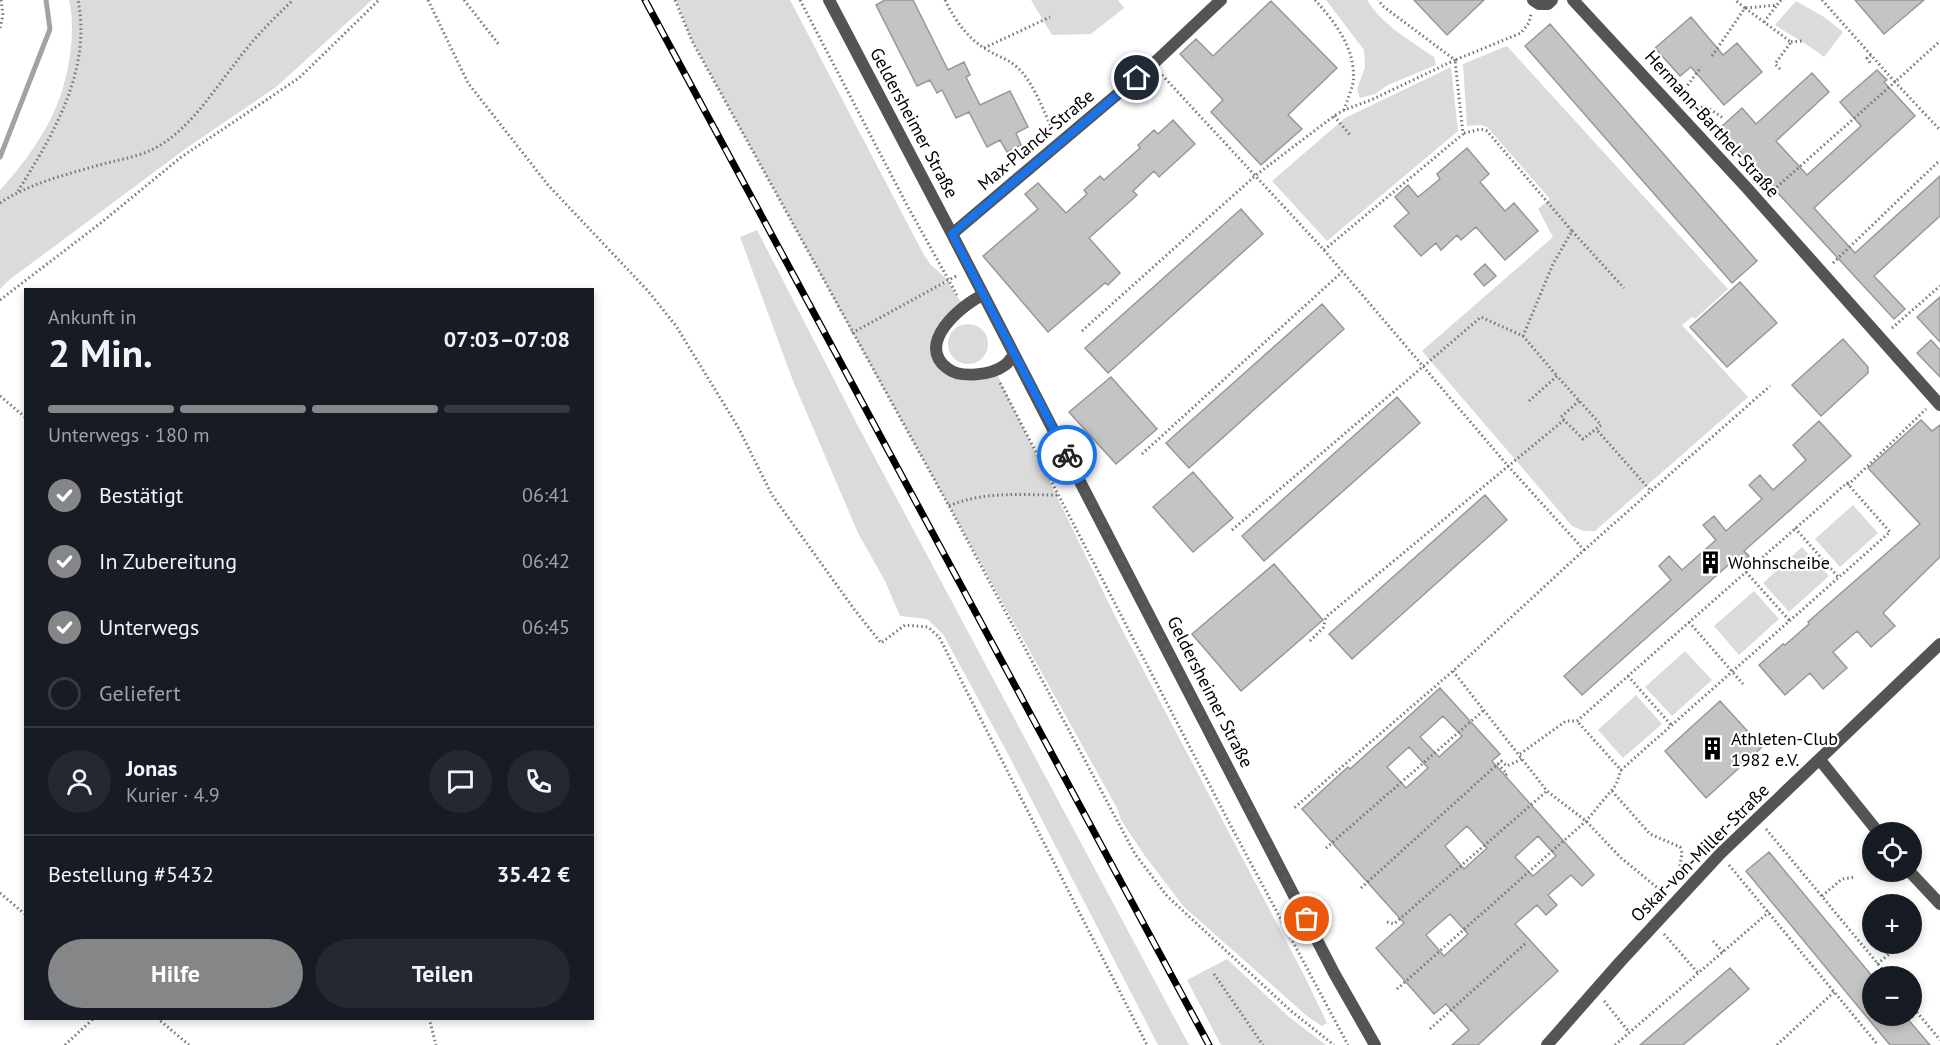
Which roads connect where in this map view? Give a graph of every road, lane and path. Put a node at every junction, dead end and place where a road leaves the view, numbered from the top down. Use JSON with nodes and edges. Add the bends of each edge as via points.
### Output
{"nodes":[{"id":1,"x":1,"y":0,"type":"edge"},
{"id":2,"x":78,"y":0,"type":"edge"},
{"id":3,"x":293,"y":0,"type":"edge"},
{"id":4,"x":379,"y":0,"type":"edge"},
{"id":5,"x":428,"y":0,"type":"edge"},
{"id":6,"x":464,"y":0,"type":"edge"},
{"id":7,"x":675,"y":0,"type":"edge"},
{"id":8,"x":800,"y":0,"type":"edge"},
{"id":9,"x":829,"y":0,"type":"edge"},
{"id":10,"x":945,"y":0,"type":"edge"},
{"id":11,"x":1221,"y":0,"type":"edge"},
{"id":12,"x":1315,"y":0,"type":"edge"},
{"id":13,"x":1378,"y":0,"type":"edge"},
{"id":14,"x":1552,"y":0,"type":"edge"},
{"id":15,"x":1574,"y":0,"type":"edge"},
{"id":16,"x":1735,"y":0,"type":"edge"},
{"id":17,"x":1781,"y":0,"type":"edge"},
{"id":18,"x":1822,"y":0,"type":"edge"},
{"id":19,"x":1534,"y":1,"type":"edge"},
{"id":20,"x":1777,"y":5,"type":"junction"},
{"id":21,"x":1745,"y":8,"type":"junction"},
{"id":22,"x":1050,"y":17,"type":"dead end"},
{"id":23,"x":1764,"y":22,"type":"junction"},
{"id":24,"x":0,"y":28,"type":"edge"},
{"id":25,"x":1795,"y":38,"type":"dead end"},
{"id":26,"x":1802,"y":40,"type":"dead end"},
{"id":27,"x":1940,"y":40,"type":"edge"},
{"id":28,"x":1791,"y":42,"type":"junction"},
{"id":29,"x":500,"y":46,"type":"dead end"},
{"id":30,"x":984,"y":48,"type":"junction"},
{"id":31,"x":1871,"y":55,"type":"junction"},
{"id":32,"x":1712,"y":56,"type":"dead end"},
{"id":33,"x":1455,"y":60,"type":"junction"},
{"id":34,"x":1871,"y":64,"type":"dead end"},
{"id":35,"x":1152,"y":65,"type":"junction"},
{"id":36,"x":1701,"y":68,"type":"dead end"},
{"id":37,"x":1782,"y":71,"type":"dead end"},
{"id":38,"x":1895,"y":82,"type":"junction"},
{"id":39,"x":1685,"y":89,"type":"dead end"},
{"id":40,"x":1684,"y":103,"type":"dead end"},
{"id":41,"x":1344,"y":110,"type":"junction"},
{"id":42,"x":1334,"y":116,"type":"junction"},
{"id":43,"x":1723,"y":118,"type":"dead end"},
{"id":44,"x":1940,"y":130,"type":"edge"},
{"id":45,"x":1463,"y":134,"type":"junction"},
{"id":46,"x":1352,"y":136,"type":"dead end"},
{"id":47,"x":1059,"y":144,"type":"junction"},
{"id":48,"x":1940,"y":160,"type":"edge"},
{"id":49,"x":1256,"y":175,"type":"junction"},
{"id":50,"x":17,"y":192,"type":"junction"},
{"id":51,"x":1760,"y":202,"type":"junction"},
{"id":52,"x":0,"y":203,"type":"edge"},
{"id":53,"x":1572,"y":231,"type":"junction"},
{"id":54,"x":952,"y":234,"type":"junction"},
{"id":55,"x":1324,"y":250,"type":"junction"},
{"id":56,"x":970,"y":269,"type":"junction"},
{"id":57,"x":1342,"y":272,"type":"junction"},
{"id":58,"x":1822,"y":273,"type":"junction"},
{"id":59,"x":948,"y":280,"type":"junction"},
{"id":60,"x":1940,"y":286,"type":"edge"},
{"id":61,"x":1624,"y":288,"type":"dead end"},
{"id":62,"x":983,"y":295,"type":"junction"},
{"id":63,"x":0,"y":300,"type":"edge"},
{"id":64,"x":964,"y":305,"type":"junction"},
{"id":65,"x":1082,"y":331,"type":"dead end"},
{"id":66,"x":852,"y":333,"type":"junction"},
{"id":67,"x":1523,"y":336,"type":"junction"},
{"id":68,"x":1880,"y":338,"type":"junction"},
{"id":69,"x":1014,"y":355,"type":"junction"},
{"id":70,"x":1424,"y":366,"type":"junction"},
{"id":71,"x":995,"y":369,"type":"junction"},
{"id":72,"x":1557,"y":376,"type":"junction"},
{"id":73,"x":1770,"y":386,"type":"dead end"},
{"id":74,"x":0,"y":396,"type":"edge"},
{"id":75,"x":1528,"y":401,"type":"dead end"},
{"id":76,"x":1579,"y":401,"type":"junction"},
{"id":77,"x":1938,"y":402,"type":"edge"},
{"id":78,"x":24,"y":416,"type":"edge"},
{"id":79,"x":1564,"y":420,"type":"junction"},
{"id":80,"x":1596,"y":429,"type":"junction"},
{"id":81,"x":1142,"y":454,"type":"dead end"},
{"id":82,"x":1509,"y":466,"type":"junction"},
{"id":83,"x":1848,"y":485,"type":"junction"},
{"id":84,"x":1651,"y":491,"type":"junction"},
{"id":85,"x":1059,"y":495,"type":"junction"},
{"id":86,"x":949,"y":506,"type":"junction"},
{"id":87,"x":1795,"y":528,"type":"junction"},
{"id":88,"x":1232,"y":530,"type":"dead end"},
{"id":89,"x":1584,"y":550,"type":"junction"},
{"id":90,"x":1746,"y":572,"type":"junction"},
{"id":91,"x":1839,"y":578,"type":"junction"},
{"id":92,"x":1790,"y":621,"type":"junction"},
{"id":93,"x":1689,"y":622,"type":"junction"},
{"id":94,"x":1310,"y":641,"type":"dead end"},
{"id":95,"x":1940,"y":644,"type":"edge"},
{"id":96,"x":1453,"y":670,"type":"junction"},
{"id":97,"x":1733,"y":672,"type":"junction"},
{"id":98,"x":1628,"y":676,"type":"junction"},
{"id":99,"x":1743,"y":684,"type":"dead end"},
{"id":100,"x":1484,"y":710,"type":"junction"},
{"id":101,"x":1577,"y":721,"type":"junction"},
{"id":102,"x":1672,"y":726,"type":"junction"},
{"id":103,"x":1520,"y":754,"type":"junction"},
{"id":104,"x":1524,"y":758,"type":"junction"},
{"id":105,"x":1820,"y":760,"type":"junction"},
{"id":106,"x":1498,"y":764,"type":"junction"},
{"id":107,"x":1621,"y":770,"type":"junction"},
{"id":108,"x":1505,"y":775,"type":"dead end"},
{"id":109,"x":1547,"y":791,"type":"junction"},
{"id":110,"x":1612,"y":791,"type":"junction"},
{"id":111,"x":1293,"y":809,"type":"dead end"},
{"id":112,"x":1758,"y":818,"type":"junction"},
{"id":113,"x":1586,"y":821,"type":"junction"},
{"id":114,"x":1870,"y":822,"type":"edge"},
{"id":115,"x":1326,"y":848,"type":"dead end"},
{"id":116,"x":1720,"y":854,"type":"junction"},
{"id":117,"x":1855,"y":877,"type":"dead end"},
{"id":118,"x":1919,"y":882,"type":"edge"},
{"id":119,"x":1671,"y":884,"type":"dead end"},
{"id":120,"x":1361,"y":888,"type":"dead end"},
{"id":121,"x":0,"y":893,"type":"edge"},
{"id":122,"x":1822,"y":896,"type":"junction"},
{"id":123,"x":1676,"y":901,"type":"junction"},
{"id":124,"x":1940,"y":904,"type":"edge"},
{"id":125,"x":1769,"y":912,"type":"junction"},
{"id":126,"x":24,"y":913,"type":"edge"},
{"id":127,"x":1387,"y":922,"type":"dead end"},
{"id":128,"x":1655,"y":924,"type":"junction"},
{"id":129,"x":1713,"y":941,"type":"dead end"},
{"id":130,"x":1527,"y":942,"type":"dead end"},
{"id":131,"x":1722,"y":952,"type":"junction"},
{"id":132,"x":1890,"y":954,"type":"edge"},
{"id":133,"x":1877,"y":964,"type":"joint"},
{"id":134,"x":1698,"y":973,"type":"junction"},
{"id":135,"x":1214,"y":974,"type":"dead end"},
{"id":136,"x":1397,"y":989,"type":"dead end"},
{"id":137,"x":1595,"y":990,"type":"junction"},
{"id":138,"x":1834,"y":992,"type":"junction"},
{"id":139,"x":1922,"y":1018,"type":"edge"},
{"id":140,"x":92,"y":1020,"type":"edge"},
{"id":141,"x":159,"y":1020,"type":"edge"},
{"id":142,"x":430,"y":1020,"type":"edge"},
{"id":143,"x":1430,"y":1029,"type":"dead end"},
{"id":144,"x":1629,"y":1032,"type":"junction"},
{"id":145,"x":1940,"y":1040,"type":"edge"},
{"id":146,"x":1331,"y":1044,"type":"edge"},
{"id":147,"x":64,"y":1045,"type":"edge"},
{"id":148,"x":189,"y":1045,"type":"edge"},
{"id":149,"x":436,"y":1045,"type":"edge"},
{"id":150,"x":1147,"y":1045,"type":"edge"},
{"id":151,"x":1263,"y":1045,"type":"edge"},
{"id":152,"x":1348,"y":1045,"type":"edge"},
{"id":153,"x":1375,"y":1045,"type":"edge"},
{"id":154,"x":1547,"y":1045,"type":"edge"},
{"id":155,"x":1615,"y":1045,"type":"edge"},
{"id":156,"x":1778,"y":1045,"type":"edge"},
{"id":157,"x":1878,"y":1045,"type":"edge"}],
"edges":[{"from":1,"to":24,"type":"path"},
{"from":2,"to":50,"type":"path","via":[[78,53],[64,110]]},
{"from":3,"to":50,"type":"path","via":[[259,34],[183,126],[160,145]]},
{"from":4,"to":63,"type":"path","via":[[299,78],[180,158]]},
{"from":5,"to":150,"type":"path","via":[[468,83],[548,185],[676,326],[738,427],[772,495],[881,643],[905,625],[928,627],[939,637]]},
{"from":6,"to":29,"type":"path"},
{"from":7,"to":66,"type":"path","via":[[692,40]]},
{"from":8,"to":59,"type":"path"},
{"from":9,"to":54,"type":"street","name":"Geldersheimer Straße"},
{"from":10,"to":30,"type":"path","via":[[965,34]]},
{"from":11,"to":35,"type":"street","name":"Max-Planck-Straße"},
{"from":12,"to":41,"type":"path","via":[[1338,25],[1351,58],[1353,82]]},
{"from":13,"to":33,"type":"path"},
{"from":14,"to":19,"type":"street","via":[[1548,4]]},
{"from":15,"to":51,"type":"street","name":"Hermann-Barthel-Straße"},
{"from":16,"to":21,"type":"path"},
{"from":17,"to":20,"type":"path"},
{"from":18,"to":31,"type":"path"},
{"from":19,"to":33,"type":"path","via":[[1529,23],[1521,33]]},
{"from":20,"to":21,"type":"path"},
{"from":20,"to":23,"type":"path"},
{"from":21,"to":23,"type":"path"},
{"from":21,"to":32,"type":"path"},
{"from":22,"to":30,"type":"path"},
{"from":23,"to":28,"type":"path"},
{"from":25,"to":28,"type":"path"},
{"from":26,"to":28,"type":"path"},
{"from":27,"to":38,"type":"path"},
{"from":28,"to":37,"type":"path","via":[[1775,64]]},
{"from":30,"to":47,"type":"path","via":[[1019,69]]},
{"from":31,"to":34,"type":"path","via":[[1867,58]]},
{"from":31,"to":38,"type":"path"},
{"from":33,"to":41,"type":"path"},
{"from":33,"to":45,"type":"path"},
{"from":35,"to":47,"type":"street","name":"Max-Planck-Straße"},
{"from":35,"to":49,"type":"path"},
{"from":36,"to":39,"type":"path"},
{"from":38,"to":44,"type":"path"},
{"from":38,"to":51,"type":"path"},
{"from":40,"to":43,"type":"path","via":[[1708,108]]},
{"from":41,"to":42,"type":"path"},
{"from":42,"to":46,"type":"path"},
{"from":42,"to":49,"type":"path"},
{"from":45,"to":53,"type":"path","via":[[1487,131]]},
{"from":45,"to":55,"type":"path"},
{"from":47,"to":54,"type":"street","name":"Max-Planck-Straße"},
{"from":48,"to":58,"type":"path"},
{"from":49,"to":55,"type":"path"},
{"from":49,"to":65,"type":"path"},
{"from":50,"to":52,"type":"path"},
{"from":51,"to":58,"type":"street","name":"Hermann-Barthel-Straße"},
{"from":53,"to":61,"type":"path"},
{"from":53,"to":67,"type":"path","via":[[1553,264]]},
{"from":54,"to":56,"type":"street","name":"Geldersheimer Straße"},
{"from":55,"to":57,"type":"path"},
{"from":56,"to":59,"type":"path"},
{"from":56,"to":62,"type":"street","name":"Geldersheimer Straße"},
{"from":57,"to":70,"type":"path"},
{"from":57,"to":81,"type":"path"},
{"from":58,"to":68,"type":"street","name":"Hermann-Barthel-Straße"},
{"from":59,"to":64,"type":"path"},
{"from":59,"to":66,"type":"path"},
{"from":60,"to":68,"type":"path"},
{"from":62,"to":64,"type":"street"},
{"from":62,"to":69,"type":"street","name":"Geldersheimer Straße"},
{"from":64,"to":71,"type":"street","via":[[946,323],[938,340],[939,357],[947,368],[961,374]]},
{"from":66,"to":86,"type":"path"},
{"from":67,"to":70,"type":"path","via":[[1481,317]]},
{"from":67,"to":72,"type":"path"},
{"from":68,"to":77,"type":"street","name":"Hermann-Barthel-Straße"},
{"from":69,"to":71,"type":"street"},
{"from":69,"to":153,"type":"street","name":"Geldersheimer Straße"},
{"from":70,"to":82,"type":"path"},
{"from":70,"to":88,"type":"path"},
{"from":71,"to":85,"type":"path"},
{"from":72,"to":75,"type":"path"},
{"from":72,"to":76,"type":"path"},
{"from":73,"to":84,"type":"path"},
{"from":74,"to":78,"type":"path"},
{"from":76,"to":79,"type":"path","via":[[1561,417]]},
{"from":76,"to":80,"type":"path","via":[[1601,425]]},
{"from":77,"to":83,"type":"path"},
{"from":79,"to":80,"type":"path","via":[[1583,439]]},
{"from":79,"to":82,"type":"path"},
{"from":80,"to":84,"type":"path"},
{"from":82,"to":89,"type":"path"},
{"from":82,"to":94,"type":"path","via":[[1326,617],[1323,628]]},
{"from":83,"to":87,"type":"path"},
{"from":83,"to":91,"type":"path","via":[[1890,532]]},
{"from":84,"to":89,"type":"path"},
{"from":85,"to":86,"type":"path","via":[[989,495]]},
{"from":85,"to":152,"type":"path"},
{"from":86,"to":146,"type":"path","via":[[1135,854],[1167,896]]},
{"from":87,"to":90,"type":"path"},
{"from":87,"to":91,"type":"path"},
{"from":89,"to":96,"type":"path"},
{"from":90,"to":92,"type":"path"},
{"from":90,"to":93,"type":"path"},
{"from":91,"to":92,"type":"path"},
{"from":92,"to":97,"type":"path"},
{"from":93,"to":97,"type":"path"},
{"from":93,"to":98,"type":"path"},
{"from":95,"to":105,"type":"street","name":"Oskar-von-Miller-Straße"},
{"from":96,"to":100,"type":"path"},
{"from":96,"to":111,"type":"path"},
{"from":97,"to":99,"type":"path"},
{"from":97,"to":102,"type":"path"},
{"from":98,"to":101,"type":"path"},
{"from":98,"to":102,"type":"path"},
{"from":100,"to":103,"type":"path"},
{"from":100,"to":115,"type":"path"},
{"from":101,"to":103,"type":"path","via":[[1566,721]]},
{"from":101,"to":107,"type":"path"},
{"from":102,"to":107,"type":"path"},
{"from":103,"to":104,"type":"path"},
{"from":104,"to":106,"type":"path","via":[[1507,766],[1501,761]]},
{"from":104,"to":109,"type":"path"},
{"from":105,"to":112,"type":"street","name":"Oskar-von-Miller-Straße"},
{"from":105,"to":114,"type":"street"},
{"from":106,"to":108,"type":"path"},
{"from":106,"to":120,"type":"path"},
{"from":107,"to":110,"type":"path"},
{"from":109,"to":113,"type":"path"},
{"from":109,"to":127,"type":"path","via":[[1394,924]]},
{"from":110,"to":113,"type":"path"},
{"from":110,"to":119,"type":"path","via":[[1650,834],[1680,847],[1679,875]]},
{"from":112,"to":116,"type":"street","name":"Oskar-von-Miller-Straße"},
{"from":112,"to":122,"type":"path"},
{"from":113,"to":123,"type":"path","via":[[1620,857]]},
{"from":113,"to":136,"type":"path"},
{"from":116,"to":123,"type":"street","name":"Oskar-von-Miller-Straße"},
{"from":116,"to":125,"type":"path"},
{"from":117,"to":122,"type":"path","via":[[1842,879]]},
{"from":118,"to":124,"type":"street"},
{"from":121,"to":126,"type":"path"},
{"from":122,"to":133,"type":"path"},
{"from":123,"to":128,"type":"street","name":"Oskar-von-Miller-Straße"},
{"from":125,"to":131,"type":"path"},
{"from":125,"to":138,"type":"path"},
{"from":128,"to":134,"type":"path"},
{"from":128,"to":137,"type":"street","name":"Oskar-von-Miller-Straße"},
{"from":129,"to":131,"type":"path"},
{"from":130,"to":143,"type":"path"},
{"from":131,"to":134,"type":"path"},
{"from":132,"to":133,"type":"path"},
{"from":134,"to":144,"type":"path"},
{"from":135,"to":151,"type":"path"},
{"from":137,"to":144,"type":"path"},
{"from":137,"to":154,"type":"street","name":"Oskar-von-Miller-Straße"},
{"from":138,"to":156,"type":"path"},
{"from":138,"to":157,"type":"path"},
{"from":139,"to":145,"type":"path"},
{"from":140,"to":147,"type":"path"},
{"from":141,"to":148,"type":"path"},
{"from":142,"to":149,"type":"path"},
{"from":144,"to":155,"type":"path"}]}
